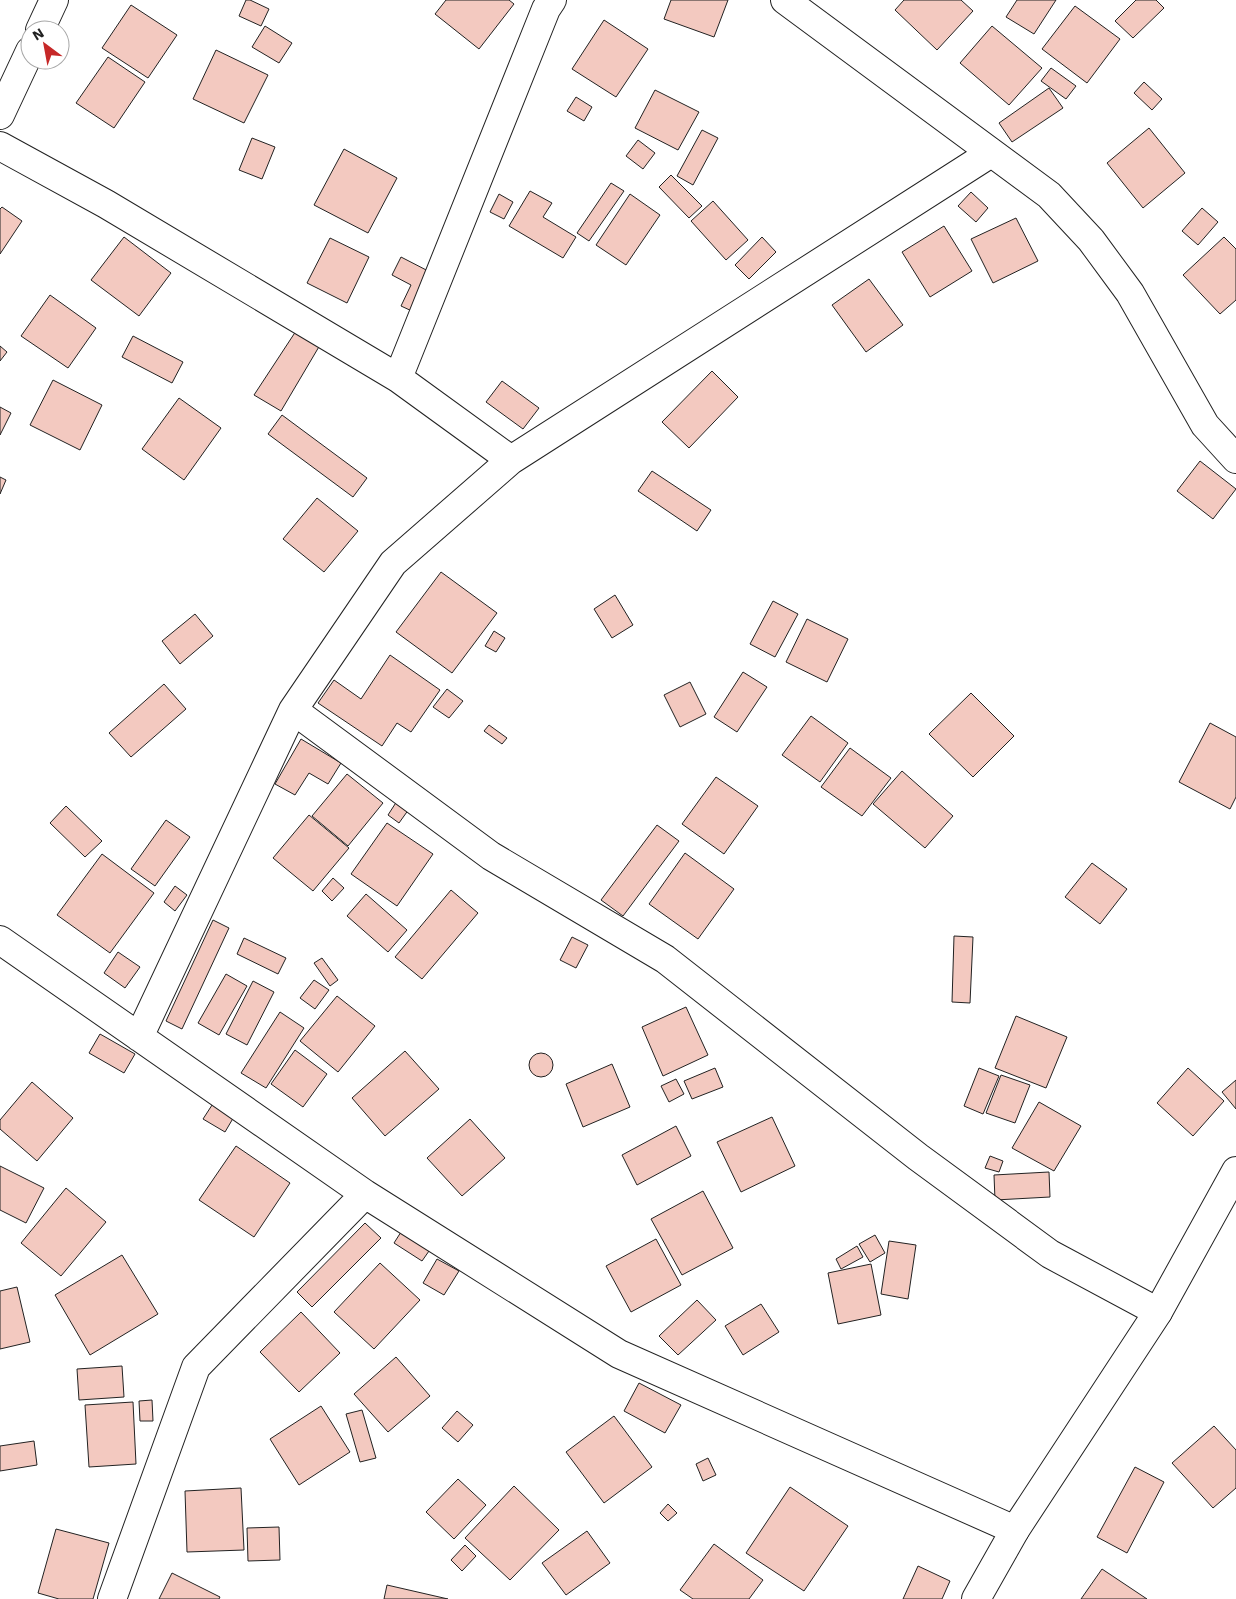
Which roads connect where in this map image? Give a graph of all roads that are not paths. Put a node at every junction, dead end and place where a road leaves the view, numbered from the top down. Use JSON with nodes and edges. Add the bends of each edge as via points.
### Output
{"nodes":[{"id":1,"x":54,"y":0,"type":"edge"},
{"id":2,"x":552,"y":0,"type":"edge"},
{"id":3,"x":785,"y":0,"type":"edge"},
{"id":4,"x":45,"y":20,"type":"edge"},
{"id":5,"x":21,"y":70,"type":"edge"},
{"id":6,"x":0,"y":115,"type":"edge"},
{"id":7,"x":0,"y":146,"type":"edge"},
{"id":8,"x":991,"y":153,"type":"junction"},
{"id":9,"x":398,"y":378,"type":"junction"},
{"id":10,"x":1236,"y":459,"type":"edge"},
{"id":11,"x":511,"y":460,"type":"junction"},
{"id":12,"x":293,"y":710,"type":"junction"},
{"id":13,"x":0,"y":940,"type":"edge"},
{"id":14,"x":139,"y":1037,"type":"junction"},
{"id":15,"x":1236,"y":1171,"type":"edge"},
{"id":16,"x":365,"y":1194,"type":"junction"},
{"id":17,"x":1158,"y":1312,"type":"junction"},
{"id":18,"x":1015,"y":1530,"type":"junction"},
{"id":19,"x":112,"y":1599,"type":"edge"},
{"id":20,"x":976,"y":1599,"type":"edge"}],
"edges":[{"from":1,"to":4,"type":"street"},
{"from":2,"to":9,"type":"street"},
{"from":3,"to":8,"type":"street"},
{"from":5,"to":6,"type":"street"},
{"from":7,"to":9,"type":"street","via":[[115,209]]},
{"from":8,"to":10,"type":"street","via":[[1049,195],[1092,240],[1130,293],[1204,425]]},
{"from":8,"to":11,"type":"street"},
{"from":9,"to":11,"type":"street"},
{"from":11,"to":12,"type":"street","via":[[393,563]]},
{"from":12,"to":14,"type":"street"},
{"from":12,"to":17,"type":"street","via":[[491,856],[665,960],[918,1157],[1050,1254]]},
{"from":13,"to":14,"type":"street"},
{"from":14,"to":16,"type":"street"},
{"from":15,"to":17,"type":"street"},
{"from":16,"to":18,"type":"street","via":[[620,1354]]},
{"from":16,"to":19,"type":"street","via":[[196,1366]]},
{"from":17,"to":18,"type":"street"},
{"from":18,"to":20,"type":"street"}]}
